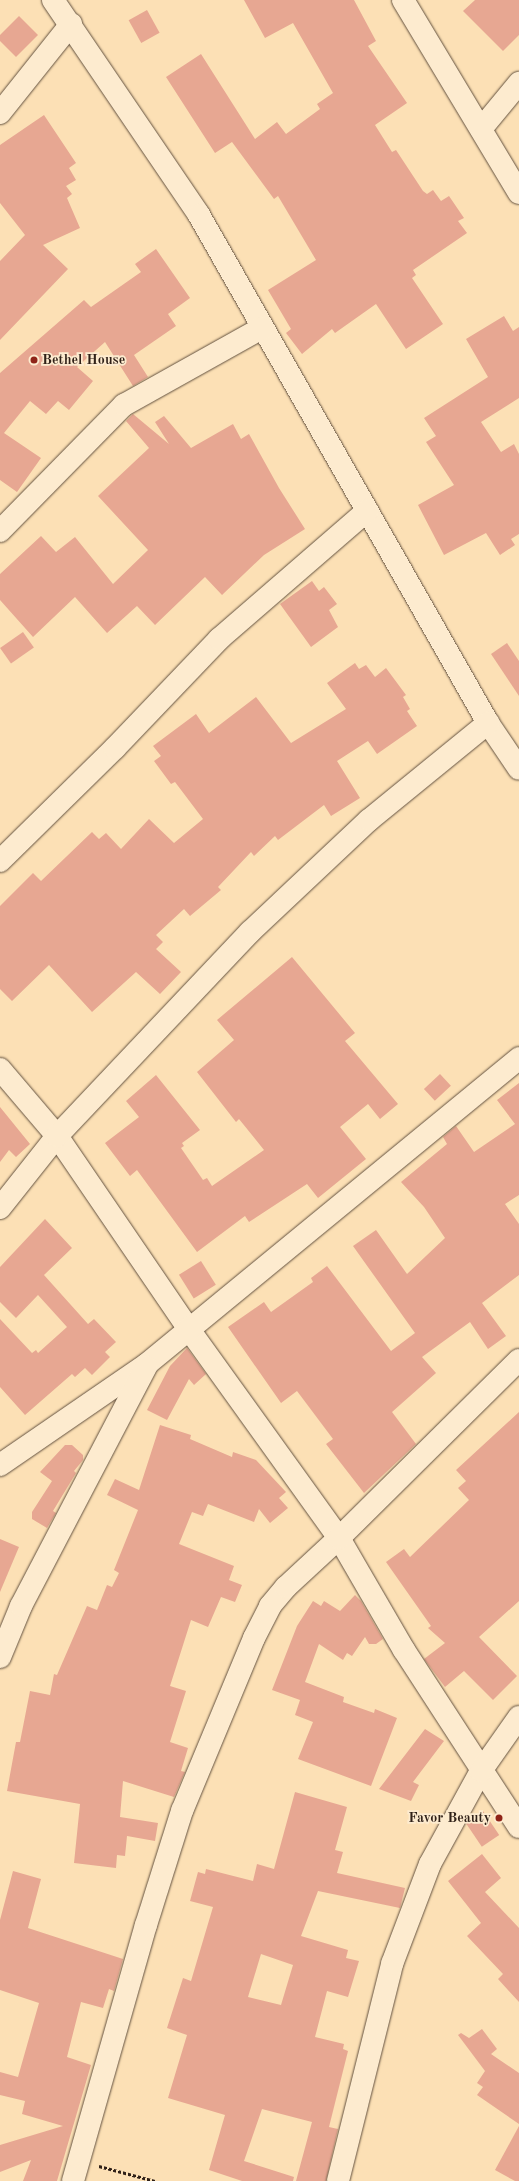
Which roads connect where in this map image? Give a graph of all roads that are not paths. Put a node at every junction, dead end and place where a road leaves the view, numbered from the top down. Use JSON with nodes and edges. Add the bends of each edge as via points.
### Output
{"nodes":[{"id":1,"x":53,"y":0,"type":"edge"},
{"id":2,"x":403,"y":0,"type":"edge"},
{"id":3,"x":70,"y":24,"type":"junction"},
{"id":4,"x":519,"y":83,"type":"edge"},
{"id":5,"x":0,"y":113,"type":"edge"},
{"id":6,"x":481,"y":129,"type":"junction"},
{"id":7,"x":519,"y":193,"type":"edge"},
{"id":8,"x":262,"y":328,"type":"junction"},
{"id":9,"x":367,"y":511,"type":"junction"},
{"id":10,"x":0,"y":531,"type":"edge"},
{"id":11,"x":488,"y":723,"type":"junction"},
{"id":12,"x":519,"y":769,"type":"edge"},
{"id":13,"x":0,"y":862,"type":"edge"},
{"id":14,"x":519,"y":1058,"type":"edge"},
{"id":15,"x":0,"y":1069,"type":"edge"},
{"id":16,"x":57,"y":1136,"type":"junction"},
{"id":17,"x":0,"y":1208,"type":"edge"},
{"id":18,"x":188,"y":1328,"type":"junction"},
{"id":19,"x":519,"y":1360,"type":"edge"},
{"id":20,"x":147,"y":1364,"type":"junction"},
{"id":21,"x":0,"y":1465,"type":"edge"},
{"id":22,"x":339,"y":1538,"type":"junction"},
{"id":23,"x":0,"y":1657,"type":"edge"},
{"id":24,"x":519,"y":1717,"type":"edge"},
{"id":25,"x":481,"y":1772,"type":"junction"},
{"id":26,"x":519,"y":1827,"type":"edge"},
{"id":27,"x":76,"y":2171,"type":"edge"},
{"id":28,"x":338,"y":2181,"type":"edge"}],
"edges":[{"from":1,"to":3,"type":"street"},
{"from":2,"to":6,"type":"street"},
{"from":3,"to":5,"type":"street"},
{"from":3,"to":8,"type":"street","via":[[199,215]]},
{"from":4,"to":6,"type":"street"},
{"from":6,"to":7,"type":"street"},
{"from":8,"to":9,"type":"street"},
{"from":8,"to":10,"type":"street","via":[[124,405]]},
{"from":9,"to":11,"type":"street"},
{"from":9,"to":13,"type":"street","via":[[219,639],[115,748]]},
{"from":11,"to":12,"type":"street"},
{"from":11,"to":16,"type":"street","via":[[369,820],[250,932]]},
{"from":14,"to":18,"type":"street"},
{"from":15,"to":16,"type":"street"},
{"from":16,"to":17,"type":"street"},
{"from":16,"to":18,"type":"street"},
{"from":18,"to":20,"type":"street"},
{"from":18,"to":22,"type":"street"},
{"from":19,"to":22,"type":"street"},
{"from":20,"to":21,"type":"street"},
{"from":20,"to":23,"type":"street","via":[[21,1606]]},
{"from":22,"to":25,"type":"street","via":[[404,1650]]},
{"from":22,"to":27,"type":"street","via":[[286,1587],[270,1606],[182,1810],[146,1925]]},
{"from":24,"to":25,"type":"street"},
{"from":25,"to":26,"type":"street"},
{"from":25,"to":28,"type":"street","via":[[430,1864],[392,1964]]}]}
